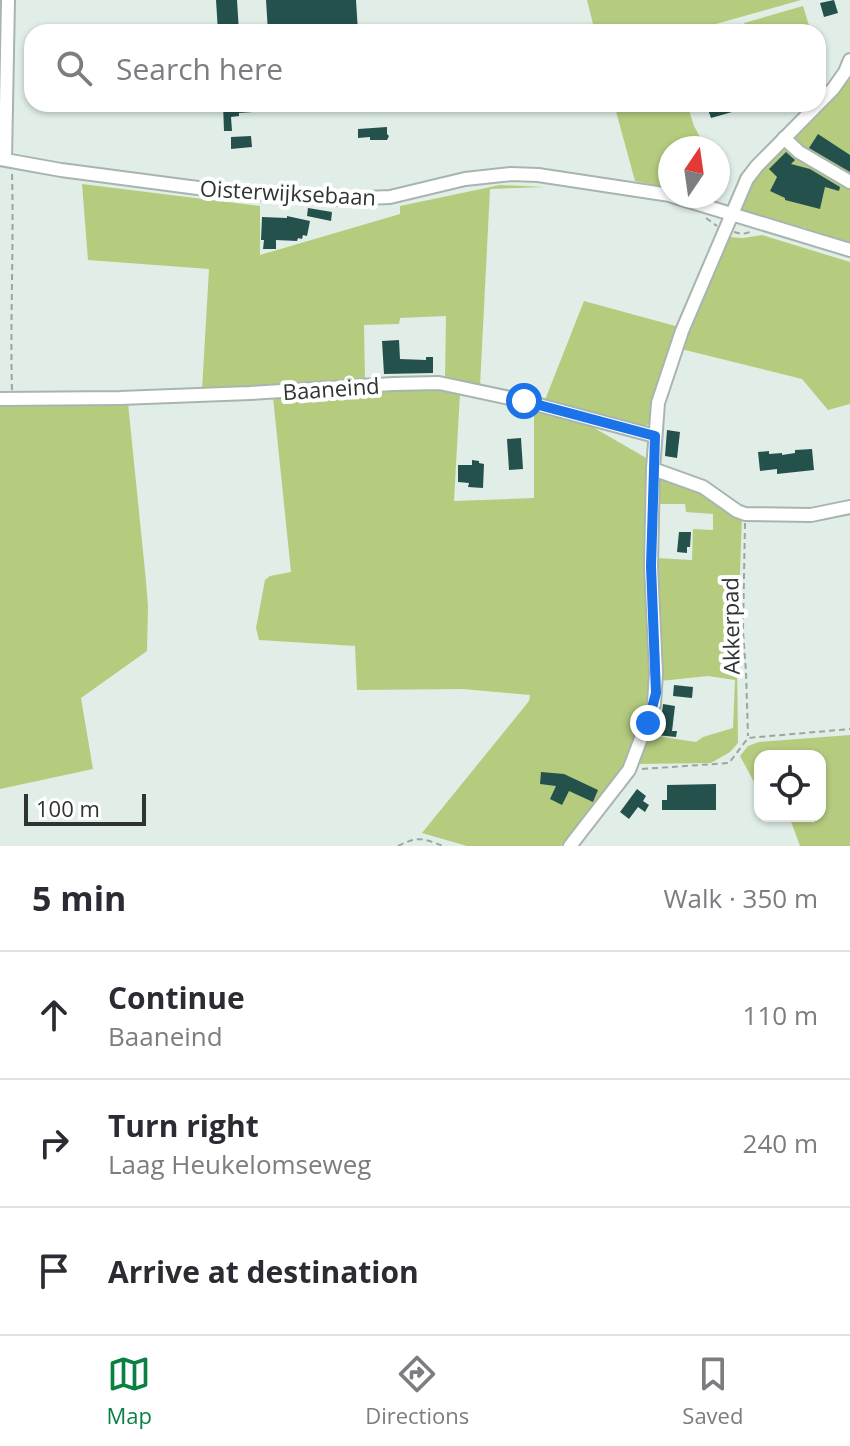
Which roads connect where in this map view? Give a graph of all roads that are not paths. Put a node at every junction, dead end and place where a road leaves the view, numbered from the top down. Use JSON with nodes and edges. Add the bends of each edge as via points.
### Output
{"nodes":[{"id":1,"x":8,"y":0,"type":"edge"},
{"id":2,"x":850,"y":60,"type":"edge"},
{"id":3,"x":4,"y":62,"type":"edge"},
{"id":4,"x":826,"y":96,"type":"edge"},
{"id":5,"x":810,"y":112,"type":"edge"},
{"id":6,"x":784,"y":138,"type":"junction"},
{"id":7,"x":6,"y":162,"type":"edge"},
{"id":8,"x":850,"y":182,"type":"edge"},
{"id":9,"x":658,"y":194,"type":"edge"},
{"id":10,"x":712,"y":208,"type":"edge"},
{"id":11,"x":733,"y":214,"type":"junction"},
{"id":12,"x":850,"y":250,"type":"edge"},
{"id":13,"x":6,"y":399,"type":"edge"},
{"id":14,"x":655,"y":436,"type":"junction"},
{"id":15,"x":653,"y":469,"type":"junction"},
{"id":16,"x":850,"y":507,"type":"edge"},
{"id":17,"x":570,"y":846,"type":"edge"}],
"edges":[{"from":1,"to":3,"type":"street"},
{"from":2,"to":4,"type":"street"},
{"from":3,"to":7,"type":"street"},
{"from":5,"to":6,"type":"street"},
{"from":6,"to":8,"type":"street"},
{"from":6,"to":11,"type":"street","via":[[751,173]]},
{"from":7,"to":9,"type":"street","name":"Oisterwijksebaan","via":[[197,188],[340,199],[390,197],[511,174]]},
{"from":10,"to":11,"type":"street","name":"Oisterwijksebaan"},
{"from":11,"to":12,"type":"street","name":"Oisterwijksebaan"},
{"from":11,"to":14,"type":"street","via":[[678,343],[658,403]]},
{"from":13,"to":14,"type":"street","name":"Baaneind","via":[[439,383]]},
{"from":14,"to":15,"type":"street"},
{"from":15,"to":16,"type":"street","via":[[703,487],[745,514],[811,515]]},
{"from":15,"to":17,"type":"street","via":[[656,693],[629,770]]}]}
